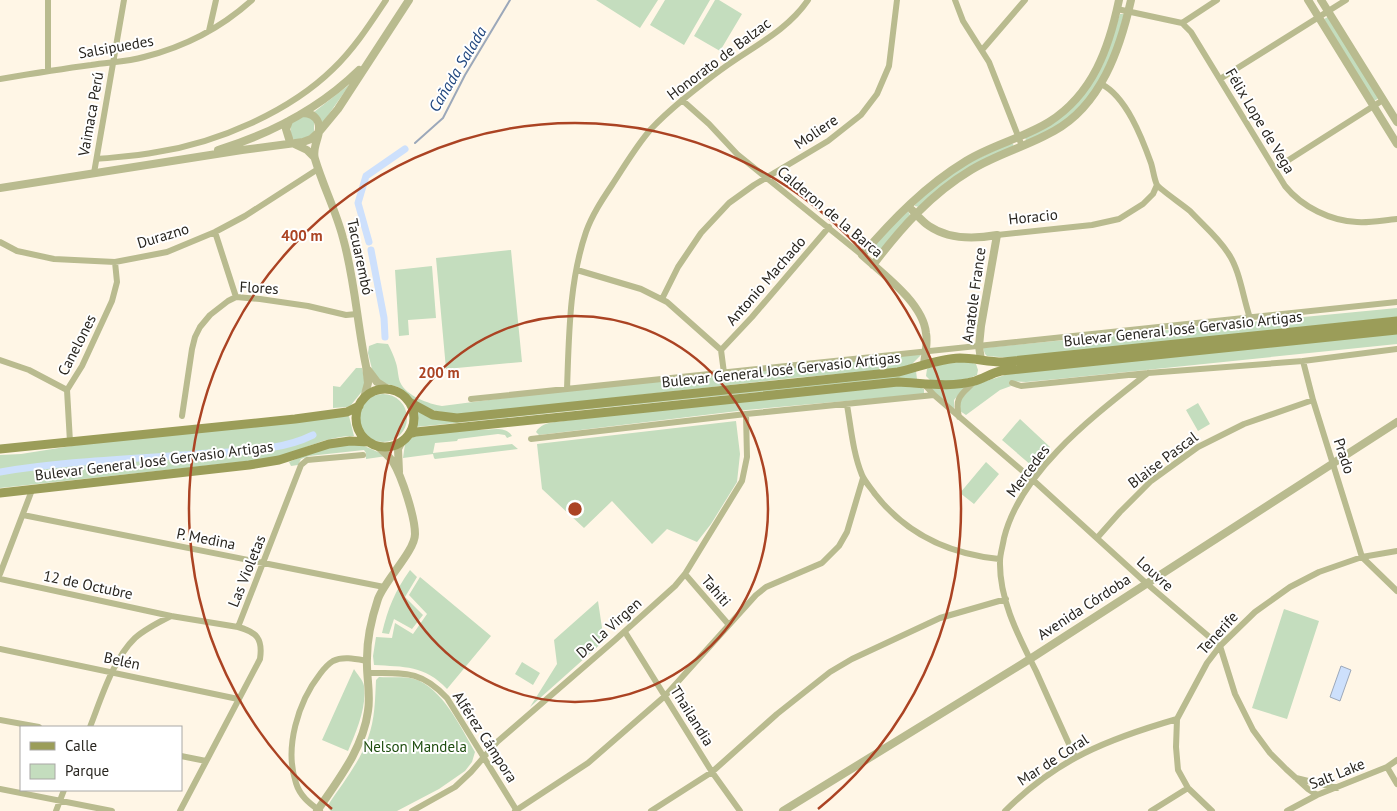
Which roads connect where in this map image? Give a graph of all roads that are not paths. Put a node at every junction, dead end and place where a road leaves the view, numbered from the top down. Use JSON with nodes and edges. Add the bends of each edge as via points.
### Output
{"nodes":[{"id":1,"x":48,"y":0,"type":"edge"},
{"id":2,"x":124,"y":0,"type":"edge"},
{"id":3,"x":216,"y":0,"type":"edge"},
{"id":4,"x":252,"y":0,"type":"edge"},
{"id":5,"x":386,"y":0,"type":"edge"},
{"id":6,"x":409,"y":0,"type":"edge"},
{"id":7,"x":808,"y":0,"type":"edge"},
{"id":8,"x":897,"y":0,"type":"edge"},
{"id":9,"x":955,"y":0,"type":"edge"},
{"id":10,"x":1025,"y":0,"type":"edge"},
{"id":11,"x":1119,"y":0,"type":"edge"},
{"id":12,"x":1131,"y":0,"type":"edge"},
{"id":13,"x":1217,"y":0,"type":"edge"},
{"id":14,"x":1308,"y":0,"type":"edge"},
{"id":15,"x":1321,"y":0,"type":"edge"},
{"id":16,"x":1346,"y":0,"type":"edge"},
{"id":17,"x":1118,"y":9,"type":"junction"},
{"id":18,"x":1328,"y":11,"type":"junction"},
{"id":19,"x":1128,"y":12,"type":"junction"},
{"id":20,"x":1319,"y":17,"type":"junction"},
{"id":21,"x":1182,"y":23,"type":"junction"},
{"id":22,"x":209,"y":32,"type":"junction"},
{"id":23,"x":982,"y":50,"type":"junction"},
{"id":24,"x":370,"y":58,"type":"junction"},
{"id":25,"x":113,"y":62,"type":"junction"},
{"id":26,"x":48,"y":70,"type":"junction"},
{"id":27,"x":0,"y":79,"type":"edge"},
{"id":28,"x":1220,"y":79,"type":"junction"},
{"id":29,"x":1101,"y":84,"type":"junction"},
{"id":30,"x":682,"y":100,"type":"junction"},
{"id":31,"x":1383,"y":100,"type":"junction"},
{"id":32,"x":1373,"y":106,"type":"junction"},
{"id":33,"x":303,"y":113,"type":"junction"},
{"id":34,"x":289,"y":121,"type":"junction"},
{"id":35,"x":1397,"y":122,"type":"edge"},
{"id":36,"x":319,"y":132,"type":"junction"},
{"id":37,"x":1018,"y":137,"type":"junction"},
{"id":38,"x":292,"y":143,"type":"junction"},
{"id":39,"x":1397,"y":144,"type":"edge"},
{"id":40,"x":1022,"y":146,"type":"junction"},
{"id":41,"x":314,"y":157,"type":"junction"},
{"id":42,"x":96,"y":160,"type":"junction"},
{"id":43,"x":172,"y":160,"type":"junction"},
{"id":44,"x":318,"y":168,"type":"junction"},
{"id":45,"x":1276,"y":168,"type":"junction"},
{"id":46,"x":94,"y":173,"type":"junction"},
{"id":47,"x":767,"y":178,"type":"junction"},
{"id":48,"x":1157,"y":185,"type":"junction"},
{"id":49,"x":0,"y":188,"type":"edge"},
{"id":50,"x":908,"y":205,"type":"junction"},
{"id":51,"x":916,"y":213,"type":"junction"},
{"id":52,"x":1397,"y":219,"type":"edge"},
{"id":53,"x":829,"y":227,"type":"junction"},
{"id":54,"x":215,"y":232,"type":"junction"},
{"id":55,"x":997,"y":235,"type":"junction"},
{"id":56,"x":0,"y":242,"type":"edge"},
{"id":57,"x":862,"y":255,"type":"junction"},
{"id":58,"x":115,"y":262,"type":"junction"},
{"id":59,"x":873,"y":265,"type":"junction"},
{"id":60,"x":577,"y":270,"type":"junction"},
{"id":61,"x":236,"y":297,"type":"junction"},
{"id":62,"x":662,"y":300,"type":"junction"},
{"id":63,"x":1397,"y":302,"type":"edge"},
{"id":64,"x":357,"y":314,"type":"junction"},
{"id":65,"x":1250,"y":318,"type":"junction"},
{"id":66,"x":1397,"y":321,"type":"edge"},
{"id":67,"x":1397,"y":330,"type":"edge"},
{"id":68,"x":979,"y":346,"type":"junction"},
{"id":69,"x":1397,"y":349,"type":"edge"},
{"id":70,"x":721,"y":350,"type":"junction"},
{"id":71,"x":926,"y":352,"type":"junction"},
{"id":72,"x":0,"y":360,"type":"edge"},
{"id":73,"x":981,"y":360,"type":"junction"},
{"id":74,"x":1303,"y":361,"type":"junction"},
{"id":75,"x":924,"y":364,"type":"junction"},
{"id":76,"x":366,"y":366,"type":"junction"},
{"id":77,"x":724,"y":373,"type":"junction"},
{"id":78,"x":1148,"y":373,"type":"junction"},
{"id":79,"x":1120,"y":376,"type":"junction"},
{"id":80,"x":975,"y":381,"type":"junction"},
{"id":81,"x":1012,"y":383,"type":"dead end"},
{"id":82,"x":924,"y":384,"type":"junction"},
{"id":83,"x":388,"y":389,"type":"junction"},
{"id":84,"x":567,"y":389,"type":"junction"},
{"id":85,"x":67,"y":390,"type":"junction"},
{"id":86,"x":1127,"y":390,"type":"junction"},
{"id":87,"x":934,"y":396,"type":"junction"},
{"id":88,"x":471,"y":399,"type":"dead end"},
{"id":89,"x":1313,"y":400,"type":"junction"},
{"id":90,"x":362,"y":402,"type":"junction"},
{"id":91,"x":409,"y":402,"type":"junction"},
{"id":92,"x":847,"y":405,"type":"junction"},
{"id":93,"x":746,"y":414,"type":"junction"},
{"id":94,"x":182,"y":416,"type":"dead end"},
{"id":95,"x":958,"y":417,"type":"junction"},
{"id":96,"x":1397,"y":422,"type":"edge"},
{"id":97,"x":405,"y":438,"type":"junction"},
{"id":98,"x":531,"y":439,"type":"dead end"},
{"id":99,"x":70,"y":442,"type":"junction"},
{"id":100,"x":373,"y":444,"type":"junction"},
{"id":101,"x":0,"y":449,"type":"edge"},
{"id":102,"x":363,"y":455,"type":"dead end"},
{"id":103,"x":1333,"y":463,"type":"junction"},
{"id":104,"x":399,"y":474,"type":"junction"},
{"id":105,"x":863,"y":478,"type":"junction"},
{"id":106,"x":1033,"y":480,"type":"junction"},
{"id":107,"x":32,"y":490,"type":"junction"},
{"id":108,"x":0,"y":493,"type":"edge"},
{"id":109,"x":23,"y":515,"type":"junction"},
{"id":110,"x":1097,"y":538,"type":"junction"},
{"id":111,"x":1397,"y":550,"type":"edge"},
{"id":112,"x":1362,"y":558,"type":"junction"},
{"id":113,"x":1000,"y":560,"type":"junction"},
{"id":114,"x":264,"y":563,"type":"junction"},
{"id":115,"x":0,"y":574,"type":"edge"},
{"id":116,"x":684,"y":574,"type":"junction"},
{"id":117,"x":0,"y":579,"type":"edge"},
{"id":118,"x":1146,"y":583,"type":"junction"},
{"id":119,"x":384,"y":587,"type":"junction"},
{"id":120,"x":1397,"y":591,"type":"edge"},
{"id":121,"x":1006,"y":599,"type":"junction"},
{"id":122,"x":171,"y":616,"type":"junction"},
{"id":123,"x":729,"y":625,"type":"junction"},
{"id":124,"x":238,"y":627,"type":"junction"},
{"id":125,"x":625,"y":632,"type":"junction"},
{"id":126,"x":1220,"y":646,"type":"junction"},
{"id":127,"x":0,"y":649,"type":"edge"},
{"id":128,"x":1030,"y":659,"type":"junction"},
{"id":129,"x":367,"y":661,"type":"junction"},
{"id":130,"x":113,"y":672,"type":"junction"},
{"id":131,"x":368,"y":673,"type":"junction"},
{"id":132,"x":665,"y":696,"type":"junction"},
{"id":133,"x":238,"y":699,"type":"junction"},
{"id":134,"x":1177,"y":719,"type":"junction"},
{"id":135,"x":0,"y":720,"type":"edge"},
{"id":136,"x":34,"y":726,"type":"edge"},
{"id":137,"x":90,"y":726,"type":"edge"},
{"id":138,"x":182,"y":756,"type":"edge"},
{"id":139,"x":484,"y":757,"type":"junction"},
{"id":140,"x":1075,"y":757,"type":"junction"},
{"id":141,"x":1397,"y":760,"type":"edge"},
{"id":142,"x":206,"y":761,"type":"junction"},
{"id":143,"x":1387,"y":767,"type":"junction"},
{"id":144,"x":712,"y":772,"type":"junction"},
{"id":145,"x":1295,"y":778,"type":"junction"},
{"id":146,"x":1312,"y":782,"type":"junction"},
{"id":147,"x":1397,"y":784,"type":"edge"},
{"id":148,"x":1188,"y":788,"type":"junction"},
{"id":149,"x":1337,"y":788,"type":"junction"},
{"id":150,"x":0,"y":789,"type":"edge"},
{"id":151,"x":1308,"y":789,"type":"junction"},
{"id":152,"x":64,"y":791,"type":"edge"},
{"id":153,"x":1317,"y":795,"type":"junction"},
{"id":154,"x":60,"y":800,"type":"junction"},
{"id":155,"x":318,"y":810,"type":"edge"},
{"id":156,"x":56,"y":811,"type":"edge"},
{"id":157,"x":112,"y":811,"type":"edge"},
{"id":158,"x":180,"y":811,"type":"edge"},
{"id":159,"x":412,"y":811,"type":"edge"},
{"id":160,"x":516,"y":811,"type":"edge"},
{"id":161,"x":651,"y":811,"type":"edge"},
{"id":162,"x":740,"y":811,"type":"edge"},
{"id":163,"x":783,"y":811,"type":"edge"},
{"id":164,"x":1005,"y":811,"type":"edge"},
{"id":165,"x":1151,"y":811,"type":"edge"},
{"id":166,"x":1212,"y":811,"type":"edge"},
{"id":167,"x":1286,"y":811,"type":"edge"}],
"edges":[{"from":1,"to":26,"type":"street"},
{"from":2,"to":25,"type":"street","name":"Vaimaca Perú"},
{"from":3,"to":22,"type":"street"},
{"from":4,"to":22,"type":"street","name":"Salsipuedes"},
{"from":5,"to":42,"type":"street","via":[[332,69],[269,114],[232,132],[206,140],[158,152]]},
{"from":6,"to":24,"type":"street"},
{"from":7,"to":30,"type":"street","name":"Honorato de Balzac","via":[[775,34],[724,67]]},
{"from":8,"to":47,"type":"street","name":"Moliere","via":[[889,66],[877,94],[861,115],[828,141]]},
{"from":9,"to":23,"type":"street","via":[[963,21]]},
{"from":10,"to":23,"type":"street"},
{"from":11,"to":17,"type":"street"},
{"from":12,"to":19,"type":"street"},
{"from":13,"to":21,"type":"street"},
{"from":14,"to":20,"type":"street"},
{"from":15,"to":18,"type":"street"},
{"from":16,"to":18,"type":"street"},
{"from":17,"to":19,"type":"street"},
{"from":17,"to":37,"type":"street","via":[[1101,62],[1091,79],[1059,114]]},
{"from":18,"to":20,"type":"street"},
{"from":18,"to":31,"type":"street"},
{"from":19,"to":21,"type":"street"},
{"from":19,"to":29,"type":"street","via":[[1118,48]]},
{"from":20,"to":28,"type":"street"},
{"from":20,"to":32,"type":"street"},
{"from":21,"to":28,"type":"street","name":"Félix Lope de Vega"},
{"from":22,"to":25,"type":"street","name":"Salsipuedes","via":[[164,52]]},
{"from":23,"to":37,"type":"street"},
{"from":24,"to":33,"type":"street","via":[[346,82]]},
{"from":24,"to":36,"type":"street","via":[[338,109]]},
{"from":25,"to":26,"type":"street","name":"Salsipuedes"},
{"from":25,"to":42,"type":"street","name":"Vaimaca Perú"},
{"from":26,"to":27,"type":"street","name":"Salsipuedes"},
{"from":28,"to":45,"type":"street","name":"Félix Lope de Vega"},
{"from":29,"to":40,"type":"street","via":[[1066,123]]},
{"from":29,"to":48,"type":"street","via":[[1118,98],[1137,128]]},
{"from":30,"to":47,"type":"street","name":"Calderon de la Barca","via":[[737,154]]},
{"from":30,"to":60,"type":"street","name":"Honorato de Balzac","via":[[650,130],[593,214]]},
{"from":31,"to":32,"type":"street"},
{"from":31,"to":35,"type":"street"},
{"from":32,"to":39,"type":"street"},
{"from":32,"to":45,"type":"street"},
{"from":33,"to":34,"type":"street"},
{"from":33,"to":36,"type":"street","via":[[314,117]]},
{"from":34,"to":38,"type":"street","via":[[286,129]]},
{"from":34,"to":43,"type":"street","via":[[253,139]]},
{"from":36,"to":38,"type":"street","via":[[312,139]]},
{"from":36,"to":41,"type":"street"},
{"from":37,"to":40,"type":"street"},
{"from":37,"to":50,"type":"street","via":[[966,161]]},
{"from":38,"to":41,"type":"street"},
{"from":38,"to":43,"type":"street"},
{"from":40,"to":51,"type":"street","via":[[972,170]]},
{"from":41,"to":44,"type":"street","name":"Tacuarembó"},
{"from":42,"to":46,"type":"street","name":"Vaimaca Perú"},
{"from":43,"to":46,"type":"street"},
{"from":44,"to":54,"type":"street","name":"Durazno"},
{"from":44,"to":64,"type":"street","name":"Tacuarembó","via":[[344,239]]},
{"from":45,"to":52,"type":"street","name":"Félix Lope de Vega","via":[[1290,192],[1319,213],[1359,223]]},
{"from":46,"to":49,"type":"street"},
{"from":47,"to":53,"type":"street","name":"Calderon de la Barca"},
{"from":47,"to":62,"type":"street","name":"Moliere","via":[[729,203],[701,233]]},
{"from":48,"to":55,"type":"street","name":"Horacio","via":[[1143,204],[1119,219]]},
{"from":48,"to":65,"type":"street","via":[[1183,205],[1229,255]]},
{"from":50,"to":51,"type":"street","name":"Horacio"},
{"from":50,"to":57,"type":"street"},
{"from":51,"to":55,"type":"street","name":"Horacio","via":[[941,233],[980,238]]},
{"from":51,"to":59,"type":"street"},
{"from":53,"to":57,"type":"street","name":"Calderon de la Barca"},
{"from":53,"to":70,"type":"street","name":"Antonio Machado"},
{"from":54,"to":58,"type":"street","name":"Durazno","via":[[166,252]]},
{"from":54,"to":61,"type":"street"},
{"from":55,"to":68,"type":"street","name":"Anatole France"},
{"from":56,"to":58,"type":"street","name":"Durazno","via":[[17,251],[54,259]]},
{"from":57,"to":59,"type":"street","name":"Calderon de la Barca"},
{"from":58,"to":85,"type":"street","name":"Canelones","via":[[117,282],[112,301],[82,366]]},
{"from":59,"to":71,"type":"street","name":"Calderon de la Barca","via":[[917,308],[926,332]]},
{"from":60,"to":62,"type":"street","via":[[641,289]]},
{"from":60,"to":84,"type":"street","name":"Honorato de Balzac","via":[[572,296]]},
{"from":61,"to":64,"type":"street","name":"Flores","via":[[284,302],[346,315]]},
{"from":61,"to":94,"type":"street","name":"Flores","via":[[210,315],[195,337]]},
{"from":62,"to":70,"type":"street"},
{"from":63,"to":65,"type":"street","name":"Bulevar General José Gervasio Artigas"},
{"from":64,"to":76,"type":"street","name":"Tacuarembó"},
{"from":65,"to":68,"type":"street","name":"Bulevar General José Gervasio Artigas"},
{"from":66,"to":73,"type":"main road","name":"Bulevar General José Gervasio Artigas","via":[[1003,362]]},
{"from":67,"to":80,"type":"main road","name":"Bulevar General José Gervasio Artigas","via":[[1001,371]]},
{"from":68,"to":71,"type":"street","name":"Bulevar General José Gervasio Artigas"},
{"from":68,"to":73,"type":"street","name":"Anatole France"},
{"from":69,"to":74,"type":"street"},
{"from":70,"to":77,"type":"street"},
{"from":71,"to":75,"type":"street","name":"Calderon de la Barca"},
{"from":71,"to":77,"type":"street","name":"Bulevar General José Gervasio Artigas"},
{"from":72,"to":85,"type":"street","via":[[29,370]]},
{"from":73,"to":75,"type":"main road","name":"Bulevar General José Gervasio Artigas","via":[[960,358]]},
{"from":73,"to":80,"type":"main road","via":[[982,371]]},
{"from":74,"to":78,"type":"street"},
{"from":74,"to":89,"type":"street","name":"Prado"},
{"from":75,"to":82,"type":"main road","via":[[921,376]]},
{"from":75,"to":91,"type":"main road","name":"Bulevar General José Gervasio Artigas","via":[[898,372],[456,418],[434,415]]},
{"from":76,"to":83,"type":"street","name":"Tacuarembó","via":[[376,382]]},
{"from":76,"to":90,"type":"street","name":"Tacuarembó","via":[[368,384]]},
{"from":77,"to":84,"type":"street","name":"Bulevar General José Gervasio Artigas"},
{"from":78,"to":79,"type":"street"},
{"from":78,"to":86,"type":"street","name":"Mercedes"},
{"from":79,"to":81,"type":"street","via":[[1021,386]]},
{"from":79,"to":86,"type":"street"},
{"from":80,"to":82,"type":"main road","name":"Bulevar General José Gervasio Artigas"},
{"from":80,"to":95,"type":"street","via":[[958,398]]},
{"from":82,"to":87,"type":"street","name":"Louvre"},
{"from":82,"to":97,"type":"main road","name":"Bulevar General José Gervasio Artigas","via":[[898,382],[416,432]]},
{"from":83,"to":90,"type":"main road","via":[[379,390]]},
{"from":83,"to":91,"type":"main road","via":[[396,391]]},
{"from":84,"to":88,"type":"street","name":"Bulevar General José Gervasio Artigas"},
{"from":85,"to":99,"type":"street","name":"Canelones"},
{"from":86,"to":106,"type":"street","name":"Mercedes","via":[[1088,421]]},
{"from":87,"to":92,"type":"street"},
{"from":87,"to":95,"type":"street","name":"Louvre"},
{"from":89,"to":103,"type":"street","name":"Prado"},
{"from":89,"to":110,"type":"street","name":"Blaise Pascal","via":[[1244,424],[1198,447],[1151,481]]},
{"from":90,"to":99,"type":"main road","name":"Bulevar General José Gervasio Artigas","via":[[347,412],[296,419]]},
{"from":90,"to":100,"type":"main road","via":[[356,422],[358,430]]},
{"from":91,"to":97,"type":"main road","via":[[414,418]]},
{"from":92,"to":93,"type":"street"},
{"from":92,"to":105,"type":"street"},
{"from":93,"to":98,"type":"street"},
{"from":93,"to":116,"type":"street","name":"De La Virgen","via":[[747,457],[742,481]]},
{"from":95,"to":106,"type":"street","name":"Louvre"},
{"from":96,"to":103,"type":"street","name":"Avenida Córdoba"},
{"from":97,"to":100,"type":"main road","via":[[394,445]]},
{"from":97,"to":104,"type":"street","via":[[398,449]]},
{"from":99,"to":101,"type":"main road","name":"Bulevar General José Gervasio Artigas"},
{"from":100,"to":104,"type":"street","via":[[386,453]]},
{"from":100,"to":107,"type":"main road","name":"Bulevar General José Gervasio Artigas","via":[[350,441],[249,465]]},
{"from":102,"to":114,"type":"street","name":"Las Violetas","via":[[304,462]]},
{"from":103,"to":112,"type":"street","name":"Prado"},
{"from":103,"to":118,"type":"street","name":"Avenida Córdoba"},
{"from":104,"to":119,"type":"street","via":[[411,511],[415,538]]},
{"from":105,"to":113,"type":"street","via":[[882,504],[926,538],[947,549]]},
{"from":105,"to":123,"type":"street","via":[[847,532],[839,546],[822,562],[756,594]]},
{"from":106,"to":110,"type":"street","name":"Louvre"},
{"from":106,"to":113,"type":"street","name":"Mercedes","via":[[1016,505]]},
{"from":107,"to":108,"type":"main road","name":"Bulevar General José Gervasio Artigas"},
{"from":107,"to":109,"type":"street"},
{"from":109,"to":114,"type":"street","name":"P. Medina"},
{"from":109,"to":115,"type":"street"},
{"from":110,"to":118,"type":"street","name":"Louvre"},
{"from":111,"to":112,"type":"street","name":"Tenerife"},
{"from":112,"to":120,"type":"street"},
{"from":112,"to":126,"type":"street","name":"Tenerife","via":[[1319,572],[1290,587],[1255,612]]},
{"from":113,"to":121,"type":"street","name":"Mercedes"},
{"from":114,"to":119,"type":"street","name":"P. Medina"},
{"from":114,"to":124,"type":"street","name":"Las Violetas"},
{"from":116,"to":123,"type":"street","name":"Tahiti"},
{"from":116,"to":125,"type":"street","name":"De La Virgen"},
{"from":117,"to":122,"type":"street","name":"12 de Octubre"},
{"from":118,"to":126,"type":"street","name":"Louvre"},
{"from":118,"to":128,"type":"street","name":"Avenida Córdoba"},
{"from":119,"to":129,"type":"street","via":[[376,606]]},
{"from":121,"to":128,"type":"street","name":"Mercedes","via":[[1015,629]]},
{"from":121,"to":144,"type":"street","via":[[940,618],[852,659],[776,714]]},
{"from":122,"to":124,"type":"street","name":"12 de Octubre"},
{"from":122,"to":130,"type":"street","via":[[135,638]]},
{"from":123,"to":132,"type":"street"},
{"from":124,"to":133,"type":"street","name":"Las Violetas","via":[[257,636],[261,648],[260,659]]},
{"from":125,"to":132,"type":"street","name":"Thailandia"},
{"from":125,"to":139,"type":"street","name":"De La Virgen","via":[[497,742]]},
{"from":126,"to":134,"type":"street","name":"Tenerife","via":[[1206,664]]},
{"from":126,"to":145,"type":"street","via":[[1235,694],[1248,722],[1270,753]]},
{"from":127,"to":130,"type":"street","name":"Belén"},
{"from":128,"to":140,"type":"street","name":"Mercedes"},
{"from":128,"to":163,"type":"street","name":"Avenida Córdoba"},
{"from":129,"to":131,"type":"street"},
{"from":129,"to":155,"type":"street","via":[[343,658],[332,661],[312,686],[301,709],[293,744],[293,772],[301,793]]},
{"from":130,"to":133,"type":"street","name":"Belén"},
{"from":130,"to":137,"type":"street"},
{"from":131,"to":139,"type":"street","name":"Alférez Cámpora","via":[[410,674],[430,682],[447,698]]},
{"from":131,"to":155,"type":"street","via":[[370,693],[361,739]]},
{"from":132,"to":144,"type":"street","name":"Thailandia"},
{"from":132,"to":160,"type":"street","via":[[588,763]]},
{"from":133,"to":142,"type":"street","name":"Las Violetas"},
{"from":134,"to":140,"type":"street","name":"Mar de Coral","via":[[1129,733]]},
{"from":134,"to":148,"type":"street","name":"Tenerife","via":[[1178,770]]},
{"from":135,"to":136,"type":"street"},
{"from":138,"to":142,"type":"street"},
{"from":139,"to":159,"type":"street","name":"De La Virgen","via":[[455,787]]},
{"from":139,"to":160,"type":"street","name":"Alférez Cámpora"},
{"from":140,"to":164,"type":"street","name":"Mar de Coral"},
{"from":141,"to":143,"type":"street","name":"Salt Lake"},
{"from":142,"to":158,"type":"street","name":"Las Violetas"},
{"from":143,"to":147,"type":"street"},
{"from":143,"to":149,"type":"street","name":"Salt Lake"},
{"from":144,"to":161,"type":"street"},
{"from":144,"to":162,"type":"street","name":"Thailandia"},
{"from":145,"to":146,"type":"street"},
{"from":145,"to":151,"type":"street"},
{"from":146,"to":149,"type":"street"},
{"from":146,"to":151,"type":"street"},
{"from":148,"to":165,"type":"street"},
{"from":148,"to":166,"type":"street","name":"Tenerife"},
{"from":149,"to":153,"type":"street","name":"Salt Lake"},
{"from":150,"to":154,"type":"street"},
{"from":151,"to":153,"type":"street"},
{"from":152,"to":154,"type":"street"},
{"from":153,"to":167,"type":"street","name":"Salt Lake"},
{"from":154,"to":156,"type":"street"},
{"from":154,"to":157,"type":"street"}]}
